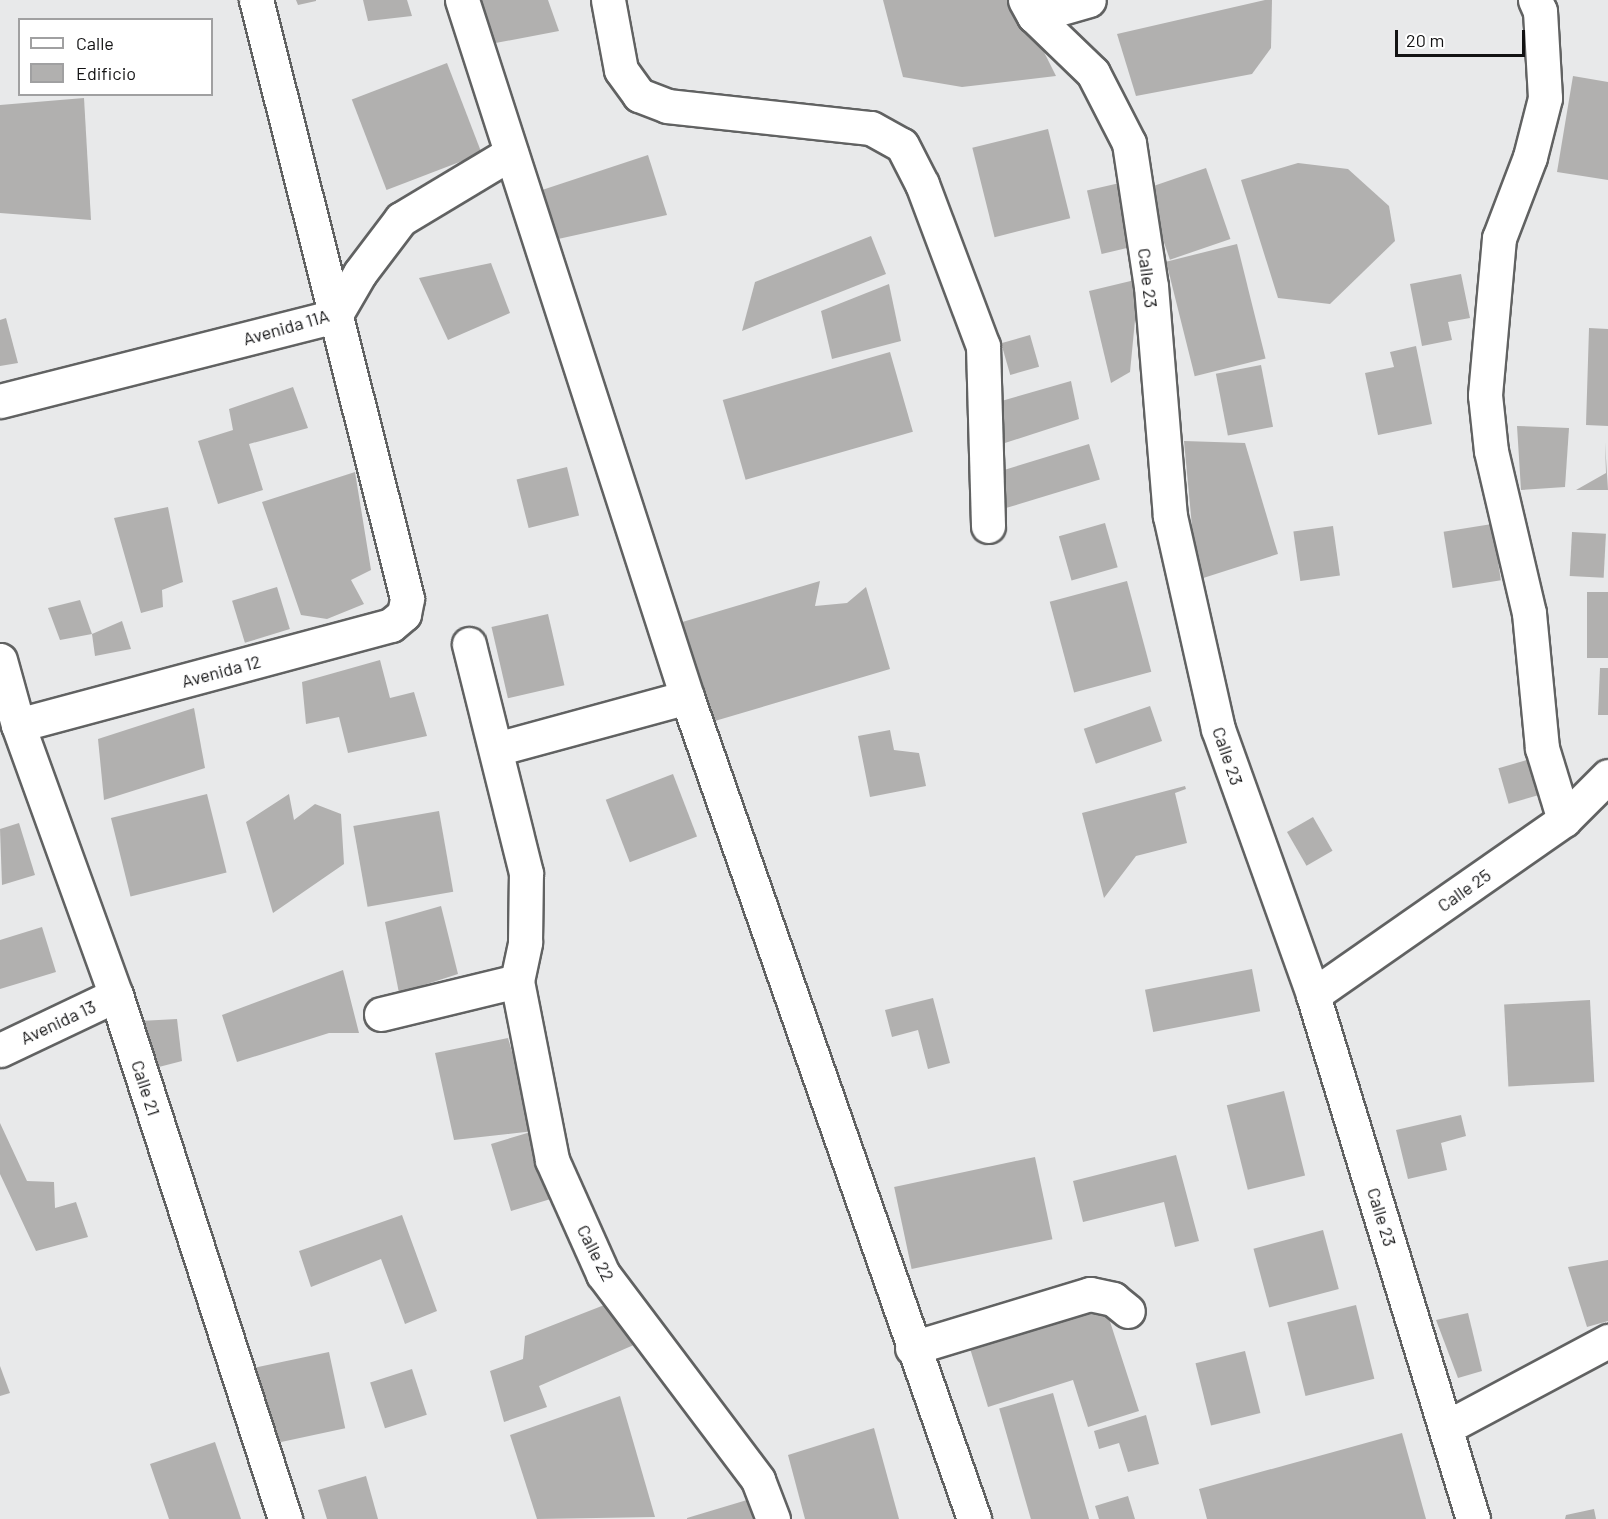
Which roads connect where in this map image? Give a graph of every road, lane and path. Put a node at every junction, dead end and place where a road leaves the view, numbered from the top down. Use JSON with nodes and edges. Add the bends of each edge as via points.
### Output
{"nodes":[{"id":1,"x":256,"y":0,"type":"edge"},
{"id":2,"x":462,"y":0,"type":"edge"},
{"id":3,"x":608,"y":0,"type":"edge"},
{"id":4,"x":1089,"y":0,"type":"edge"},
{"id":5,"x":1535,"y":0,"type":"edge"},
{"id":6,"x":1029,"y":8,"type":"edge"},
{"id":7,"x":511,"y":153,"type":"junction"},
{"id":8,"x":335,"y":316,"type":"junction"},
{"id":9,"x":0,"y":400,"type":"edge"},
{"id":10,"x":988,"y":526,"type":"dead end"},
{"id":11,"x":469,"y":644,"type":"dead end"},
{"id":12,"x":0,"y":660,"type":"edge"},
{"id":13,"x":687,"y":697,"type":"junction"},
{"id":14,"x":18,"y":725,"type":"junction"},
{"id":15,"x":496,"y":749,"type":"junction"},
{"id":16,"x":1608,"y":776,"type":"edge"},
{"id":17,"x":1564,"y":820,"type":"junction"},
{"id":18,"x":517,"y":981,"type":"junction"},
{"id":19,"x":116,"y":995,"type":"junction"},
{"id":20,"x":1313,"y":995,"type":"junction"},
{"id":21,"x":381,"y":1014,"type":"dead end"},
{"id":22,"x":0,"y":1050,"type":"edge"},
{"id":23,"x":1128,"y":1311,"type":"dead end"},
{"id":24,"x":1608,"y":1341,"type":"edge"},
{"id":25,"x":912,"y":1348,"type":"junction"},
{"id":26,"x":1447,"y":1426,"type":"junction"},
{"id":27,"x":285,"y":1519,"type":"edge"},
{"id":28,"x":773,"y":1519,"type":"edge"},
{"id":29,"x":975,"y":1519,"type":"edge"},
{"id":30,"x":1473,"y":1519,"type":"edge"}],
"edges":[{"from":1,"to":8,"type":"street"},
{"from":2,"to":7,"type":"street"},
{"from":3,"to":10,"type":"street","via":[[621,70],[639,94],[667,106],[871,128],[902,145],[922,184],[983,346]]},
{"from":4,"to":6,"type":"street"},
{"from":5,"to":17,"type":"street","via":[[1540,11],[1545,98],[1530,158],[1499,238],[1485,395],[1491,451],[1529,613],[1542,748]]},
{"from":6,"to":20,"type":"street","name":"Calle 23","via":[[1093,73],[1129,143],[1150,286],[1170,516],[1218,729]]},
{"from":7,"to":8,"type":"street","name":"Avenida 11A","via":[[400,219],[360,273]]},
{"from":7,"to":13,"type":"street"},
{"from":8,"to":9,"type":"street","name":"Avenida 11A"},
{"from":8,"to":14,"type":"street","name":"Avenida 12","via":[[407,598],[404,614],[391,625]]},
{"from":11,"to":15,"type":"street"},
{"from":12,"to":14,"type":"street","name":"Calle 21"},
{"from":13,"to":15,"type":"street"},
{"from":13,"to":25,"type":"street"},
{"from":14,"to":19,"type":"street","name":"Calle 21"},
{"from":15,"to":18,"type":"street","via":[[526,873],[525,942]]},
{"from":16,"to":17,"type":"street","name":"Calle 25"},
{"from":17,"to":20,"type":"street","name":"Calle 25"},
{"from":18,"to":21,"type":"street"},
{"from":18,"to":28,"type":"street","name":"Calle 22","via":[[552,1160],[603,1274],[758,1480]]},
{"from":19,"to":22,"type":"street","name":"Avenida 13"},
{"from":19,"to":27,"type":"street","name":"Calle 21"},
{"from":20,"to":26,"type":"street","name":"Calle 23"},
{"from":23,"to":25,"type":"street","via":[[1113,1299],[1090,1293]]},
{"from":24,"to":26,"type":"street"},
{"from":25,"to":29,"type":"street"},
{"from":26,"to":30,"type":"street","name":"Calle 23"}]}
